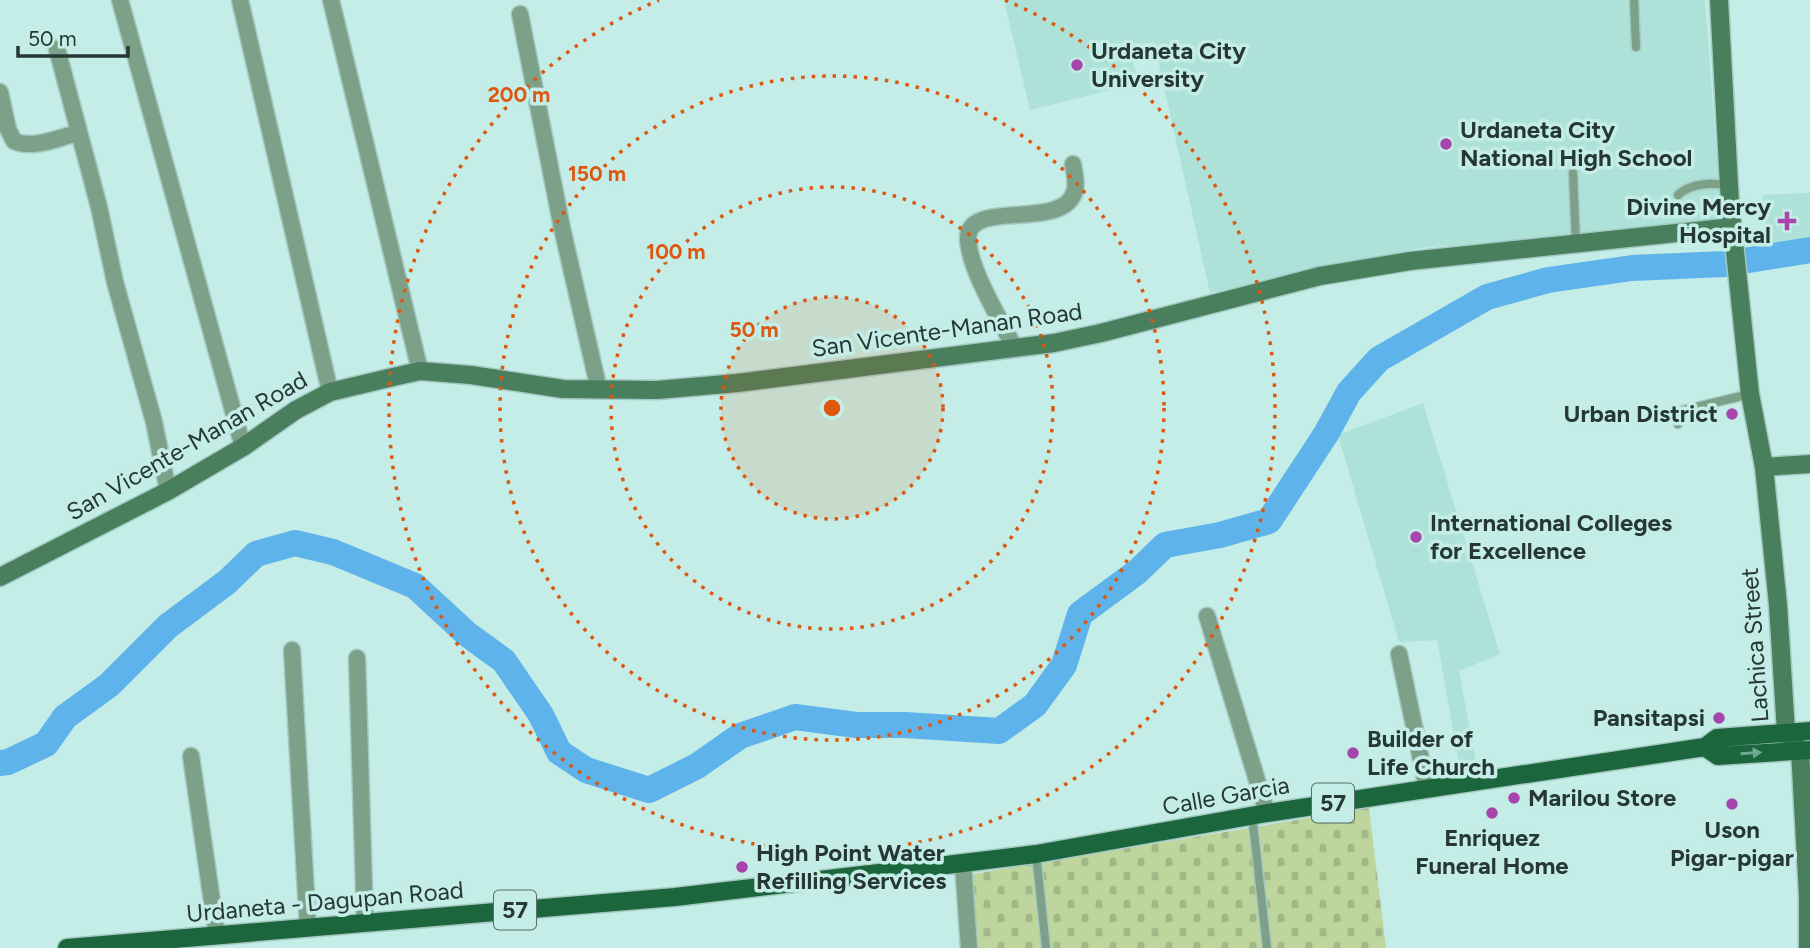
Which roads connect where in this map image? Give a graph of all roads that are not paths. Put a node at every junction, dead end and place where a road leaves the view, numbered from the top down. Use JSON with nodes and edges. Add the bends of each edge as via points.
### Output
{"nodes":[{"id":1,"x":120,"y":0,"type":"edge"},
{"id":2,"x":240,"y":0,"type":"edge"},
{"id":3,"x":331,"y":0,"type":"edge"},
{"id":4,"x":1634,"y":0,"type":"edge"},
{"id":5,"x":1719,"y":0,"type":"edge"},
{"id":6,"x":520,"y":14,"type":"dead end"},
{"id":7,"x":1636,"y":47,"type":"dead end"},
{"id":8,"x":57,"y":49,"type":"dead end"},
{"id":9,"x":0,"y":92,"type":"edge"},
{"id":10,"x":2,"y":112,"type":"edge"},
{"id":11,"x":79,"y":133,"type":"junction"},
{"id":12,"x":1073,"y":164,"type":"dead end"},
{"id":13,"x":1573,"y":173,"type":"dead end"},
{"id":14,"x":1729,"y":186,"type":"junction"},
{"id":15,"x":1678,"y":195,"type":"dead end"},
{"id":16,"x":1733,"y":227,"type":"junction"},
{"id":17,"x":1576,"y":245,"type":"junction"},
{"id":18,"x":1014,"y":347,"type":"junction"},
{"id":19,"x":420,"y":371,"type":"junction"},
{"id":20,"x":599,"y":390,"type":"junction"},
{"id":21,"x":330,"y":393,"type":"junction"},
{"id":22,"x":1750,"y":394,"type":"junction"},
{"id":23,"x":1678,"y":424,"type":"dead end"},
{"id":24,"x":243,"y":447,"type":"junction"},
{"id":25,"x":1810,"y":464,"type":"edge"},
{"id":26,"x":1764,"y":467,"type":"junction"},
{"id":27,"x":167,"y":491,"type":"junction"},
{"id":28,"x":0,"y":577,"type":"edge"},
{"id":29,"x":1207,"y":616,"type":"dead end"},
{"id":30,"x":292,"y":650,"type":"dead end"},
{"id":31,"x":1399,"y":653,"type":"dead end"},
{"id":32,"x":357,"y":658,"type":"dead end"},
{"id":33,"x":1810,"y":731,"type":"edge"},
{"id":34,"x":1786,"y":732,"type":"junction"},
{"id":35,"x":1705,"y":747,"type":"junction"},
{"id":36,"x":1805,"y":750,"type":"edge"},
{"id":37,"x":191,"y":756,"type":"dead end"},
{"id":38,"x":1427,"y":788,"type":"junction"},
{"id":39,"x":1260,"y":814,"type":"junction"},
{"id":40,"x":1036,"y":853,"type":"junction"},
{"id":41,"x":962,"y":863,"type":"junction"},
{"id":42,"x":365,"y":923,"type":"junction"},
{"id":43,"x":308,"y":928,"type":"junction"},
{"id":44,"x":217,"y":936,"type":"junction"},
{"id":45,"x":67,"y":948,"type":"edge"},
{"id":46,"x":969,"y":948,"type":"edge"},
{"id":47,"x":1046,"y":948,"type":"edge"},
{"id":48,"x":1267,"y":948,"type":"edge"},
{"id":49,"x":1808,"y":948,"type":"edge"}],
"edges":[{"from":1,"to":24,"type":"street"},
{"from":2,"to":21,"type":"street"},
{"from":3,"to":19,"type":"street"},
{"from":4,"to":7,"type":"lane"},
{"from":5,"to":14,"type":"street","name":"Lachica Street"},
{"from":6,"to":20,"type":"street"},
{"from":8,"to":11,"type":"street"},
{"from":9,"to":10,"type":"street"},
{"from":10,"to":11,"type":"street","via":[[14,141],[22,145]]},
{"from":11,"to":27,"type":"street"},
{"from":12,"to":18,"type":"street","via":[[1075,192],[1065,205],[978,221],[969,232],[974,266]]},
{"from":13,"to":17,"type":"lane"},
{"from":14,"to":15,"type":"lane","via":[[1699,185]]},
{"from":14,"to":16,"type":"street","name":"Lachica Street"},
{"from":16,"to":17,"type":"street","name":"San Vicente-Manan Road"},
{"from":16,"to":22,"type":"street","name":"Lachica Street"},
{"from":17,"to":18,"type":"street","name":"San Vicente-Manan Road","via":[[1410,261],[1320,276],[1101,333]]},
{"from":18,"to":20,"type":"street","name":"San Vicente-Manan Road","via":[[737,383]]},
{"from":19,"to":20,"type":"street","name":"San Vicente-Manan Road"},
{"from":19,"to":21,"type":"street","name":"San Vicente-Manan Road"},
{"from":21,"to":24,"type":"street","name":"San Vicente-Manan Road"},
{"from":22,"to":23,"type":"lane","via":[[1676,412]]},
{"from":22,"to":26,"type":"street","name":"Lachica Street"},
{"from":24,"to":27,"type":"street","name":"San Vicente-Manan Road"},
{"from":25,"to":26,"type":"street"},
{"from":26,"to":34,"type":"street","name":"Lachica Street"},
{"from":27,"to":28,"type":"street","name":"San Vicente-Manan Road"},
{"from":29,"to":39,"type":"street"},
{"from":30,"to":43,"type":"street"},
{"from":31,"to":38,"type":"street"},
{"from":32,"to":42,"type":"street"},
{"from":33,"to":34,"type":"main road","number":"57"},
{"from":34,"to":35,"type":"main road","name":"Calle Garcia","number":"57","via":[[1717,738]]},
{"from":34,"to":36,"type":"street","name":"Lachica Street"},
{"from":35,"to":36,"type":"main road","name":"Calle Garcia","number":"57","one_way":true,"via":[[1718,756]]},
{"from":35,"to":38,"type":"main road","name":"Calle Garcia","number":"57"},
{"from":36,"to":49,"type":"street"},
{"from":37,"to":44,"type":"street"},
{"from":38,"to":39,"type":"main road","name":"Calle Garcia","number":"57"},
{"from":39,"to":40,"type":"main road","name":"Calle Garcia","number":"57"},
{"from":39,"to":48,"type":"lane"},
{"from":40,"to":41,"type":"main road","name":"Calle Garcia","number":"57"},
{"from":40,"to":47,"type":"lane"},
{"from":41,"to":42,"type":"main road","name":"Urdaneta - Dagupan Road","number":"57","via":[[675,897]]},
{"from":41,"to":46,"type":"street"},
{"from":42,"to":43,"type":"main road","name":"Urdaneta - Dagupan Road","number":"57"},
{"from":43,"to":44,"type":"main road","name":"Urdaneta - Dagupan Road","number":"57"},
{"from":44,"to":45,"type":"main road","name":"Urdaneta - Dagupan Road","number":"57"}]}
